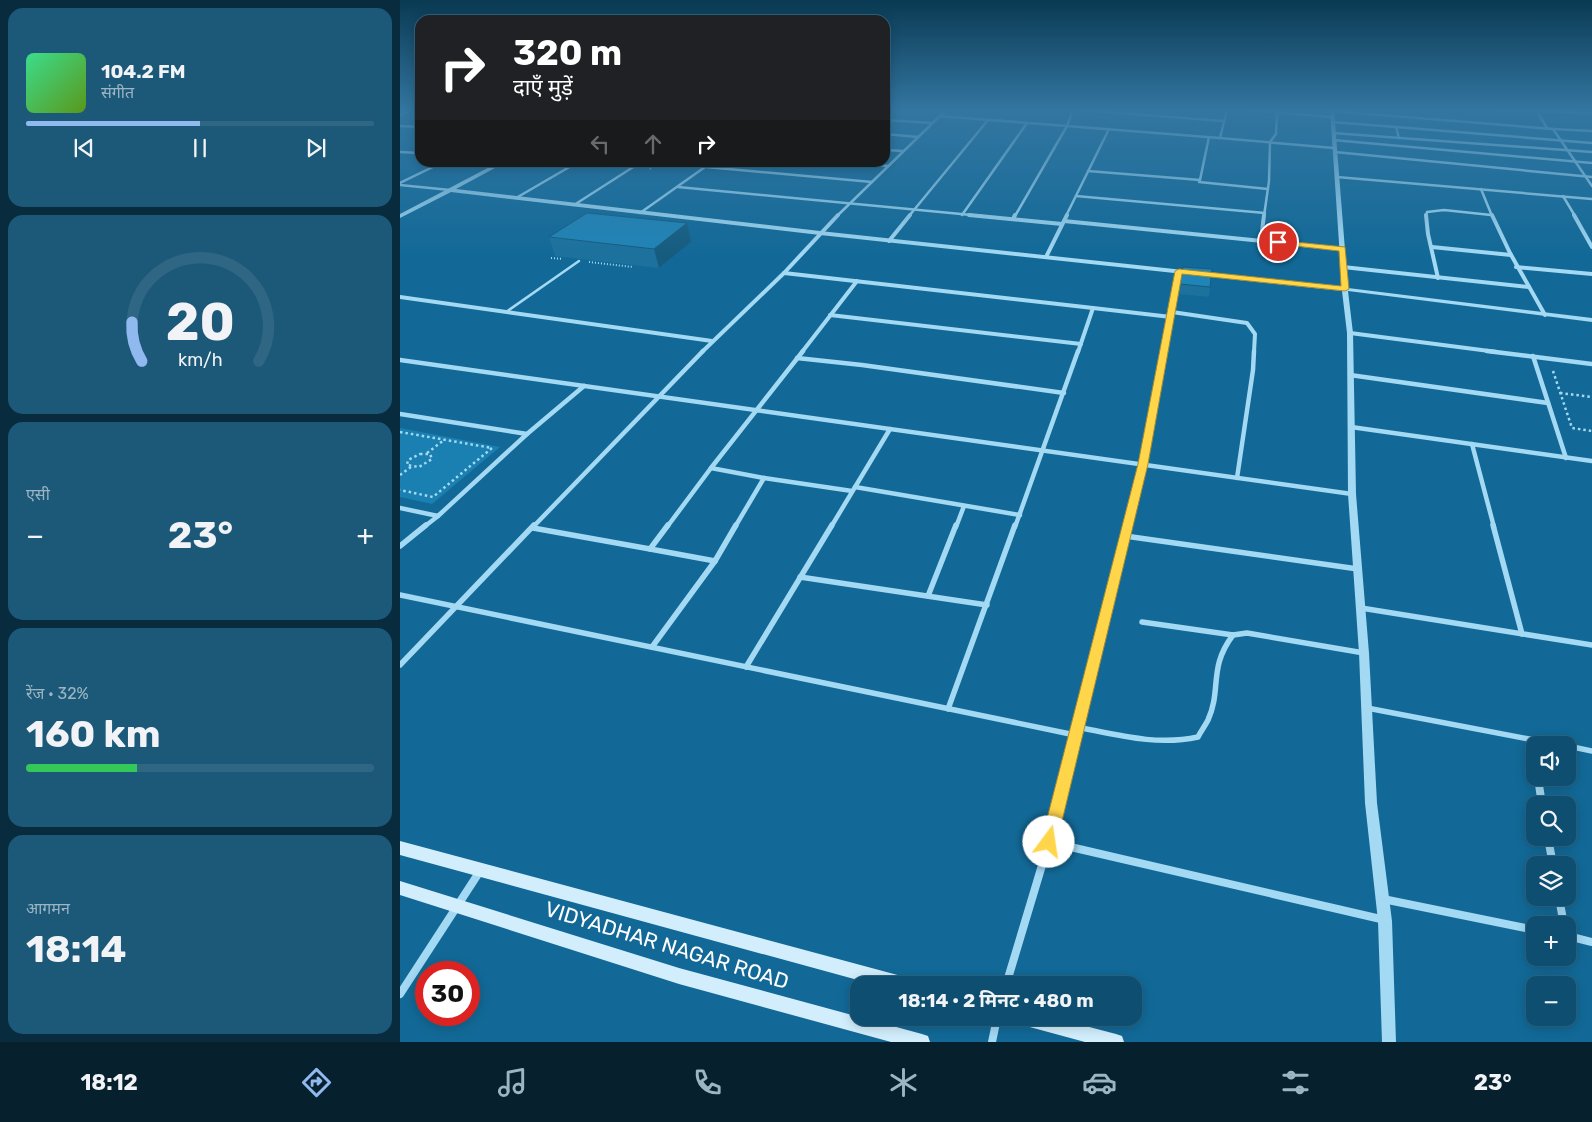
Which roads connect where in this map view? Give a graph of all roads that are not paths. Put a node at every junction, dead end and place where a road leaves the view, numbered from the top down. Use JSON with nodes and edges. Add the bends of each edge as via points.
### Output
{"nodes":[{"id":1,"x":956,"y":159,"type":"edge"},
{"id":2,"x":1002,"y":159,"type":"edge"},
{"id":3,"x":1048,"y":159,"type":"edge"},
{"id":4,"x":1094,"y":159,"type":"edge"},
{"id":5,"x":1204,"y":159,"type":"edge"},
{"id":6,"x":1269,"y":159,"type":"edge"},
{"id":7,"x":1335,"y":159,"type":"edge"},
{"id":8,"x":1453,"y":159,"type":"edge"},
{"id":9,"x":1532,"y":159,"type":"edge"},
{"id":10,"x":1573,"y":159,"type":"edge"},
{"id":11,"x":1575,"y":162,"type":"junction"},
{"id":12,"x":1592,"y":163,"type":"edge"},
{"id":13,"x":433,"y":167,"type":"edge"},
{"id":14,"x":494,"y":167,"type":"edge"},
{"id":15,"x":569,"y":167,"type":"edge"},
{"id":16,"x":633,"y":167,"type":"edge"},
{"id":17,"x":706,"y":167,"type":"joint"},
{"id":18,"x":887,"y":167,"type":"edge"},
{"id":19,"x":1088,"y":171,"type":"junction"},
{"id":20,"x":1585,"y":176,"type":"junction"},
{"id":21,"x":1592,"y":177,"type":"edge"},
{"id":22,"x":1337,"y":178,"type":"junction"},
{"id":23,"x":1200,"y":180,"type":"junction"},
{"id":24,"x":872,"y":182,"type":"junction"},
{"id":25,"x":400,"y":184,"type":"edge"},
{"id":26,"x":1592,"y":186,"type":"edge"},
{"id":27,"x":678,"y":187,"type":"junction"},
{"id":28,"x":1268,"y":189,"type":"junction"},
{"id":29,"x":1480,"y":189,"type":"junction"},
{"id":30,"x":450,"y":190,"type":"junction"},
{"id":31,"x":1076,"y":196,"type":"junction"},
{"id":32,"x":1563,"y":196,"type":"junction"},
{"id":33,"x":516,"y":198,"type":"junction"},
{"id":34,"x":1592,"y":199,"type":"edge"},
{"id":35,"x":851,"y":203,"type":"junction"},
{"id":36,"x":574,"y":205,"type":"junction"},
{"id":37,"x":914,"y":210,"type":"junction"},
{"id":38,"x":640,"y":213,"type":"junction"},
{"id":39,"x":1265,"y":213,"type":"junction"},
{"id":40,"x":401,"y":214,"type":"edge"},
{"id":41,"x":962,"y":215,"type":"junction"},
{"id":42,"x":1491,"y":216,"type":"junction"},
{"id":43,"x":1013,"y":219,"type":"junction"},
{"id":44,"x":1063,"y":222,"type":"junction"},
{"id":45,"x":820,"y":233,"type":"junction"},
{"id":46,"x":888,"y":240,"type":"junction"},
{"id":47,"x":1261,"y":240,"type":"junction"},
{"id":48,"x":1432,"y":247,"type":"junction"},
{"id":49,"x":1592,"y":247,"type":"edge"},
{"id":50,"x":1342,"y":249,"type":"junction"},
{"id":51,"x":1511,"y":255,"type":"junction"},
{"id":52,"x":1046,"y":257,"type":"junction"},
{"id":53,"x":578,"y":261,"type":"road end"},
{"id":54,"x":1344,"y":267,"type":"junction"},
{"id":55,"x":1516,"y":267,"type":"junction"},
{"id":56,"x":1179,"y":271,"type":"junction"},
{"id":57,"x":784,"y":273,"type":"junction"},
{"id":58,"x":1592,"y":274,"type":"edge"},
{"id":59,"x":1438,"y":278,"type":"junction"},
{"id":60,"x":857,"y":281,"type":"junction"},
{"id":61,"x":1529,"y":287,"type":"junction"},
{"id":62,"x":1345,"y":289,"type":"junction"},
{"id":63,"x":400,"y":297,"type":"edge"},
{"id":64,"x":1093,"y":308,"type":"junction"},
{"id":65,"x":506,"y":312,"type":"junction"},
{"id":66,"x":830,"y":315,"type":"junction"},
{"id":67,"x":1171,"y":315,"type":"junction"},
{"id":68,"x":1545,"y":315,"type":"junction"},
{"id":69,"x":1592,"y":320,"type":"edge"},
{"id":70,"x":1350,"y":333,"type":"junction"},
{"id":71,"x":712,"y":341,"type":"junction"},
{"id":72,"x":1081,"y":344,"type":"junction"},
{"id":73,"x":1533,"y":356,"type":"junction"},
{"id":74,"x":797,"y":358,"type":"junction"},
{"id":75,"x":400,"y":360,"type":"edge"},
{"id":76,"x":1592,"y":364,"type":"edge"},
{"id":77,"x":1350,"y":375,"type":"junction"},
{"id":78,"x":584,"y":386,"type":"junction"},
{"id":79,"x":1064,"y":393,"type":"junction"},
{"id":80,"x":659,"y":397,"type":"junction"},
{"id":81,"x":1548,"y":403,"type":"junction"},
{"id":82,"x":757,"y":410,"type":"junction"},
{"id":83,"x":400,"y":414,"type":"edge"},
{"id":84,"x":1351,"y":427,"type":"junction"},
{"id":85,"x":890,"y":429,"type":"junction"},
{"id":86,"x":527,"y":434,"type":"junction"},
{"id":87,"x":1472,"y":444,"type":"junction"},
{"id":88,"x":1044,"y":450,"type":"junction"},
{"id":89,"x":1566,"y":458,"type":"junction"},
{"id":90,"x":1592,"y":461,"type":"edge"},
{"id":91,"x":1143,"y":464,"type":"junction"},
{"id":92,"x":711,"y":468,"type":"junction"},
{"id":93,"x":764,"y":478,"type":"junction"},
{"id":94,"x":1238,"y":478,"type":"junction"},
{"id":95,"x":854,"y":489,"type":"junction"},
{"id":96,"x":1352,"y":494,"type":"junction"},
{"id":97,"x":964,"y":506,"type":"junction"},
{"id":98,"x":400,"y":508,"type":"edge"},
{"id":99,"x":1020,"y":515,"type":"junction"},
{"id":100,"x":438,"y":516,"type":"junction"},
{"id":101,"x":533,"y":528,"type":"junction"},
{"id":102,"x":1125,"y":536,"type":"junction"},
{"id":103,"x":400,"y":546,"type":"edge"},
{"id":104,"x":650,"y":549,"type":"junction"},
{"id":105,"x":715,"y":560,"type":"junction"},
{"id":106,"x":1358,"y":568,"type":"junction"},
{"id":107,"x":800,"y":578,"type":"junction"},
{"id":108,"x":400,"y":595,"type":"edge"},
{"id":109,"x":928,"y":596,"type":"junction"},
{"id":110,"x":987,"y":605,"type":"junction"},
{"id":111,"x":458,"y":607,"type":"junction"},
{"id":112,"x":1361,"y":608,"type":"junction"},
{"id":113,"x":1142,"y":622,"type":"dead end"},
{"id":114,"x":1522,"y":634,"type":"junction"},
{"id":115,"x":1233,"y":635,"type":"junction"},
{"id":116,"x":1592,"y":645,"type":"edge"},
{"id":117,"x":652,"y":647,"type":"junction"},
{"id":118,"x":1364,"y":653,"type":"junction"},
{"id":119,"x":400,"y":665,"type":"edge"},
{"id":120,"x":746,"y":667,"type":"junction"},
{"id":121,"x":1367,"y":708,"type":"junction"},
{"id":122,"x":948,"y":709,"type":"junction"},
{"id":123,"x":1077,"y":727,"type":"junction"},
{"id":124,"x":1075,"y":736,"type":"junction"},
{"id":125,"x":1526,"y":738,"type":"edge"},
{"id":126,"x":1576,"y":748,"type":"edge"},
{"id":127,"x":1592,"y":751,"type":"edge"},
{"id":128,"x":1049,"y":842,"type":"junction"},
{"id":129,"x":400,"y":848,"type":"edge"},
{"id":130,"x":481,"y":870,"type":"junction"},
{"id":131,"x":400,"y":888,"type":"edge"},
{"id":132,"x":1383,"y":899,"type":"junction"},
{"id":133,"x":459,"y":905,"type":"junction"},
{"id":134,"x":1385,"y":920,"type":"junction"},
{"id":135,"x":1526,"y":928,"type":"edge"},
{"id":136,"x":1576,"y":938,"type":"edge"},
{"id":137,"x":1592,"y":942,"type":"edge"},
{"id":138,"x":872,"y":976,"type":"edge"},
{"id":139,"x":1009,"y":976,"type":"edge"},
{"id":140,"x":400,"y":994,"type":"edge"},
{"id":141,"x":995,"y":1026,"type":"edge"},
{"id":142,"x":1056,"y":1026,"type":"edge"},
{"id":143,"x":922,"y":1042,"type":"edge"},
{"id":144,"x":992,"y":1042,"type":"edge"},
{"id":145,"x":1116,"y":1042,"type":"edge"},
{"id":146,"x":1389,"y":1042,"type":"edge"}],
"edges":[{"from":1,"to":37,"type":"street"},
{"from":2,"to":41,"type":"street"},
{"from":3,"to":43,"type":"street"},
{"from":4,"to":19,"type":"street"},
{"from":5,"to":23,"type":"street"},
{"from":6,"to":28,"type":"street"},
{"from":7,"to":22,"type":"street"},
{"from":8,"to":20,"type":"street"},
{"from":9,"to":11,"type":"street"},
{"from":10,"to":11,"type":"street"},
{"from":11,"to":12,"type":"street"},
{"from":11,"to":20,"type":"street"},
{"from":13,"to":25,"type":"street"},
{"from":14,"to":30,"type":"street"},
{"from":15,"to":33,"type":"street"},
{"from":16,"to":36,"type":"street"},
{"from":17,"to":24,"type":"street"},
{"from":17,"to":27,"type":"street"},
{"from":18,"to":24,"type":"street"},
{"from":19,"to":23,"type":"street"},
{"from":19,"to":31,"type":"street"},
{"from":20,"to":21,"type":"street"},
{"from":20,"to":26,"type":"street"},
{"from":22,"to":29,"type":"street"},
{"from":22,"to":50,"type":"street"},
{"from":23,"to":28,"type":"street"},
{"from":24,"to":35,"type":"street"},
{"from":25,"to":30,"type":"street"},
{"from":27,"to":35,"type":"street"},
{"from":27,"to":38,"type":"street"},
{"from":28,"to":39,"type":"street"},
{"from":29,"to":32,"type":"street"},
{"from":29,"to":42,"type":"street"},
{"from":30,"to":33,"type":"street"},
{"from":30,"to":40,"type":"street"},
{"from":31,"to":39,"type":"street"},
{"from":31,"to":44,"type":"street"},
{"from":32,"to":34,"type":"street"},
{"from":32,"to":49,"type":"street"},
{"from":33,"to":36,"type":"street"},
{"from":35,"to":37,"type":"street"},
{"from":35,"to":45,"type":"street"},
{"from":36,"to":38,"type":"street"},
{"from":37,"to":41,"type":"street"},
{"from":37,"to":46,"type":"street"},
{"from":38,"to":45,"type":"street"},
{"from":39,"to":47,"type":"street"},
{"from":41,"to":43,"type":"street"},
{"from":42,"to":48,"type":"street","via":[[1444,210],[1427,212]]},
{"from":42,"to":51,"type":"street"},
{"from":43,"to":44,"type":"street"},
{"from":44,"to":47,"type":"street"},
{"from":44,"to":52,"type":"street"},
{"from":45,"to":46,"type":"street"},
{"from":45,"to":57,"type":"street"},
{"from":46,"to":52,"type":"street"},
{"from":47,"to":50,"type":"street"},
{"from":48,"to":51,"type":"street"},
{"from":48,"to":59,"type":"street"},
{"from":50,"to":54,"type":"street"},
{"from":51,"to":55,"type":"street"},
{"from":52,"to":56,"type":"street"},
{"from":53,"to":65,"type":"lane"},
{"from":54,"to":59,"type":"street"},
{"from":54,"to":62,"type":"street"},
{"from":55,"to":58,"type":"street"},
{"from":55,"to":61,"type":"street"},
{"from":56,"to":62,"type":"street"},
{"from":56,"to":67,"type":"street"},
{"from":57,"to":60,"type":"street"},
{"from":57,"to":71,"type":"street"},
{"from":59,"to":61,"type":"street"},
{"from":60,"to":64,"type":"street"},
{"from":60,"to":66,"type":"street"},
{"from":61,"to":68,"type":"street"},
{"from":62,"to":68,"type":"street"},
{"from":62,"to":70,"type":"street"},
{"from":63,"to":65,"type":"street"},
{"from":64,"to":67,"type":"street"},
{"from":64,"to":72,"type":"street"},
{"from":65,"to":71,"type":"street"},
{"from":66,"to":72,"type":"street"},
{"from":66,"to":74,"type":"street"},
{"from":67,"to":91,"type":"street"},
{"from":67,"to":94,"type":"street","via":[[1240,321],[1247,323],[1255,334]]},
{"from":68,"to":69,"type":"street"},
{"from":70,"to":73,"type":"street"},
{"from":70,"to":77,"type":"street"},
{"from":71,"to":80,"type":"street"},
{"from":72,"to":79,"type":"street"},
{"from":73,"to":76,"type":"street"},
{"from":73,"to":81,"type":"street"},
{"from":74,"to":79,"type":"street"},
{"from":74,"to":82,"type":"street"},
{"from":75,"to":78,"type":"street"},
{"from":77,"to":81,"type":"street"},
{"from":77,"to":84,"type":"street"},
{"from":78,"to":80,"type":"street"},
{"from":78,"to":86,"type":"street"},
{"from":79,"to":88,"type":"street"},
{"from":80,"to":82,"type":"street"},
{"from":80,"to":101,"type":"street"},
{"from":81,"to":89,"type":"street"},
{"from":82,"to":85,"type":"street"},
{"from":82,"to":92,"type":"street"},
{"from":83,"to":86,"type":"street"},
{"from":84,"to":87,"type":"street"},
{"from":84,"to":96,"type":"street"},
{"from":85,"to":88,"type":"street"},
{"from":85,"to":95,"type":"street"},
{"from":86,"to":100,"type":"street"},
{"from":87,"to":89,"type":"street"},
{"from":87,"to":114,"type":"street"},
{"from":88,"to":91,"type":"street"},
{"from":88,"to":99,"type":"street"},
{"from":89,"to":90,"type":"street"},
{"from":91,"to":94,"type":"street"},
{"from":91,"to":102,"type":"street"},
{"from":92,"to":93,"type":"street"},
{"from":92,"to":104,"type":"street"},
{"from":93,"to":95,"type":"street"},
{"from":93,"to":105,"type":"street"},
{"from":94,"to":96,"type":"street"},
{"from":95,"to":97,"type":"street"},
{"from":95,"to":107,"type":"street"},
{"from":96,"to":106,"type":"street"},
{"from":97,"to":99,"type":"street"},
{"from":97,"to":109,"type":"street"},
{"from":98,"to":100,"type":"street"},
{"from":99,"to":110,"type":"street"},
{"from":100,"to":103,"type":"street"},
{"from":101,"to":104,"type":"street"},
{"from":101,"to":111,"type":"street"},
{"from":102,"to":106,"type":"street"},
{"from":102,"to":123,"type":"street"},
{"from":104,"to":105,"type":"street"},
{"from":105,"to":117,"type":"street"},
{"from":106,"to":112,"type":"street"},
{"from":107,"to":109,"type":"street"},
{"from":107,"to":120,"type":"street"},
{"from":108,"to":111,"type":"street"},
{"from":109,"to":110,"type":"street"},
{"from":110,"to":122,"type":"street"},
{"from":111,"to":117,"type":"street"},
{"from":111,"to":119,"type":"street"},
{"from":112,"to":114,"type":"street"},
{"from":112,"to":118,"type":"street"},
{"from":113,"to":115,"type":"street"},
{"from":114,"to":116,"type":"street"},
{"from":115,"to":118,"type":"street","via":[[1247,634]]},
{"from":115,"to":123,"type":"street","via":[[1224,644],[1218,659],[1208,719],[1198,737],[1182,742],[1136,738]]},
{"from":117,"to":120,"type":"street"},
{"from":118,"to":121,"type":"street"},
{"from":120,"to":122,"type":"street"},
{"from":121,"to":125,"type":"street"},
{"from":121,"to":132,"type":"street","via":[[1371,803]]},
{"from":122,"to":124,"type":"street"},
{"from":123,"to":124,"type":"street"},
{"from":124,"to":128,"type":"street"},
{"from":126,"to":127,"type":"street"},
{"from":128,"to":134,"type":"street"},
{"from":128,"to":139,"type":"street"},
{"from":129,"to":130,"type":"main road","name":"VIDYADHAR NAGAR ROAD"},
{"from":130,"to":133,"type":"street"},
{"from":130,"to":138,"type":"main road","name":"VIDYADHAR NAGAR ROAD"},
{"from":131,"to":133,"type":"main road","name":"VIDYADHAR NAGAR ROAD"},
{"from":132,"to":134,"type":"street"},
{"from":132,"to":135,"type":"street"},
{"from":133,"to":140,"type":"street"},
{"from":133,"to":143,"type":"main road","name":"VIDYADHAR NAGAR ROAD","via":[[679,976]]},
{"from":134,"to":146,"type":"street"},
{"from":136,"to":137,"type":"street"},
{"from":141,"to":144,"type":"street"},
{"from":142,"to":145,"type":"main road"}]}
